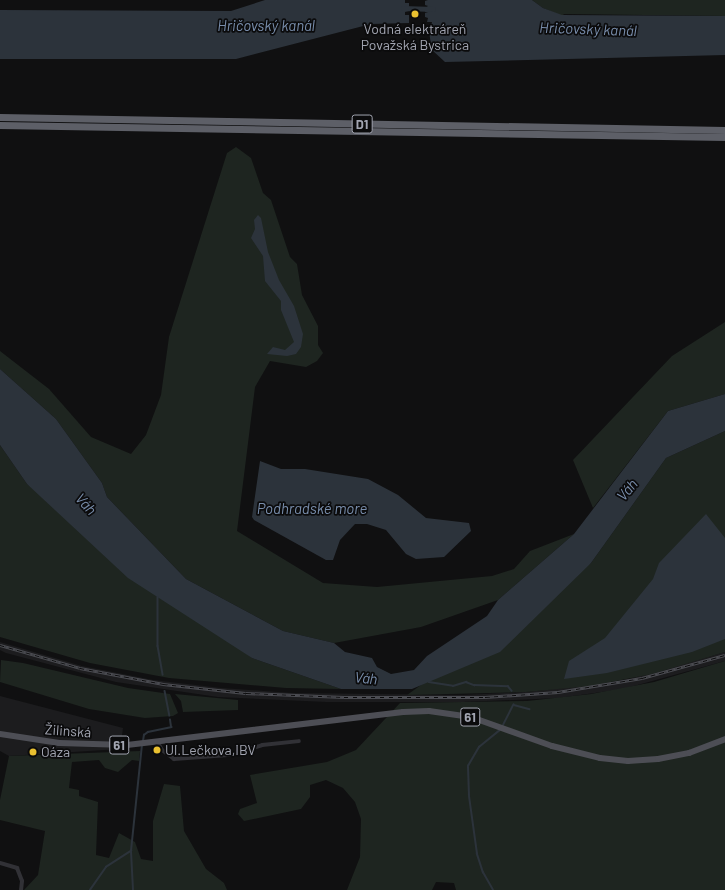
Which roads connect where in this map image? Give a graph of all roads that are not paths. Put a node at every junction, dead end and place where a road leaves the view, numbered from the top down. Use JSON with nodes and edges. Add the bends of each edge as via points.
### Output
{"nodes":[{"id":1,"x":0,"y":117,"type":"edge"},
{"id":2,"x":0,"y":125,"type":"edge"},
{"id":3,"x":725,"y":130,"type":"edge"},
{"id":4,"x":725,"y":138,"type":"edge"},
{"id":5,"x":0,"y":734,"type":"edge"},
{"id":6,"x":725,"y":739,"type":"edge"},
{"id":7,"x":299,"y":741,"type":"dead end"},
{"id":8,"x":158,"y":743,"type":"junction"},
{"id":9,"x":0,"y":864,"type":"edge"},
{"id":10,"x":20,"y":890,"type":"edge"}],
"edges":[{"from":1,"to":3,"type":"highway","number":"D1"},
{"from":2,"to":4,"type":"highway","number":"D1"},
{"from":5,"to":8,"type":"main road","name":"Žilinská","number":"61","via":[[36,741],[84,745]]},
{"from":6,"to":8,"type":"main road","name":"Žilinská","number":"61","via":[[689,753],[628,761],[572,753],[493,723],[453,713],[429,711],[403,712]]},
{"from":7,"to":8,"type":"street","via":[[262,745],[228,755],[174,759],[162,750]]},
{"from":9,"to":10,"type":"street","via":[[17,868],[22,881]]}]}
